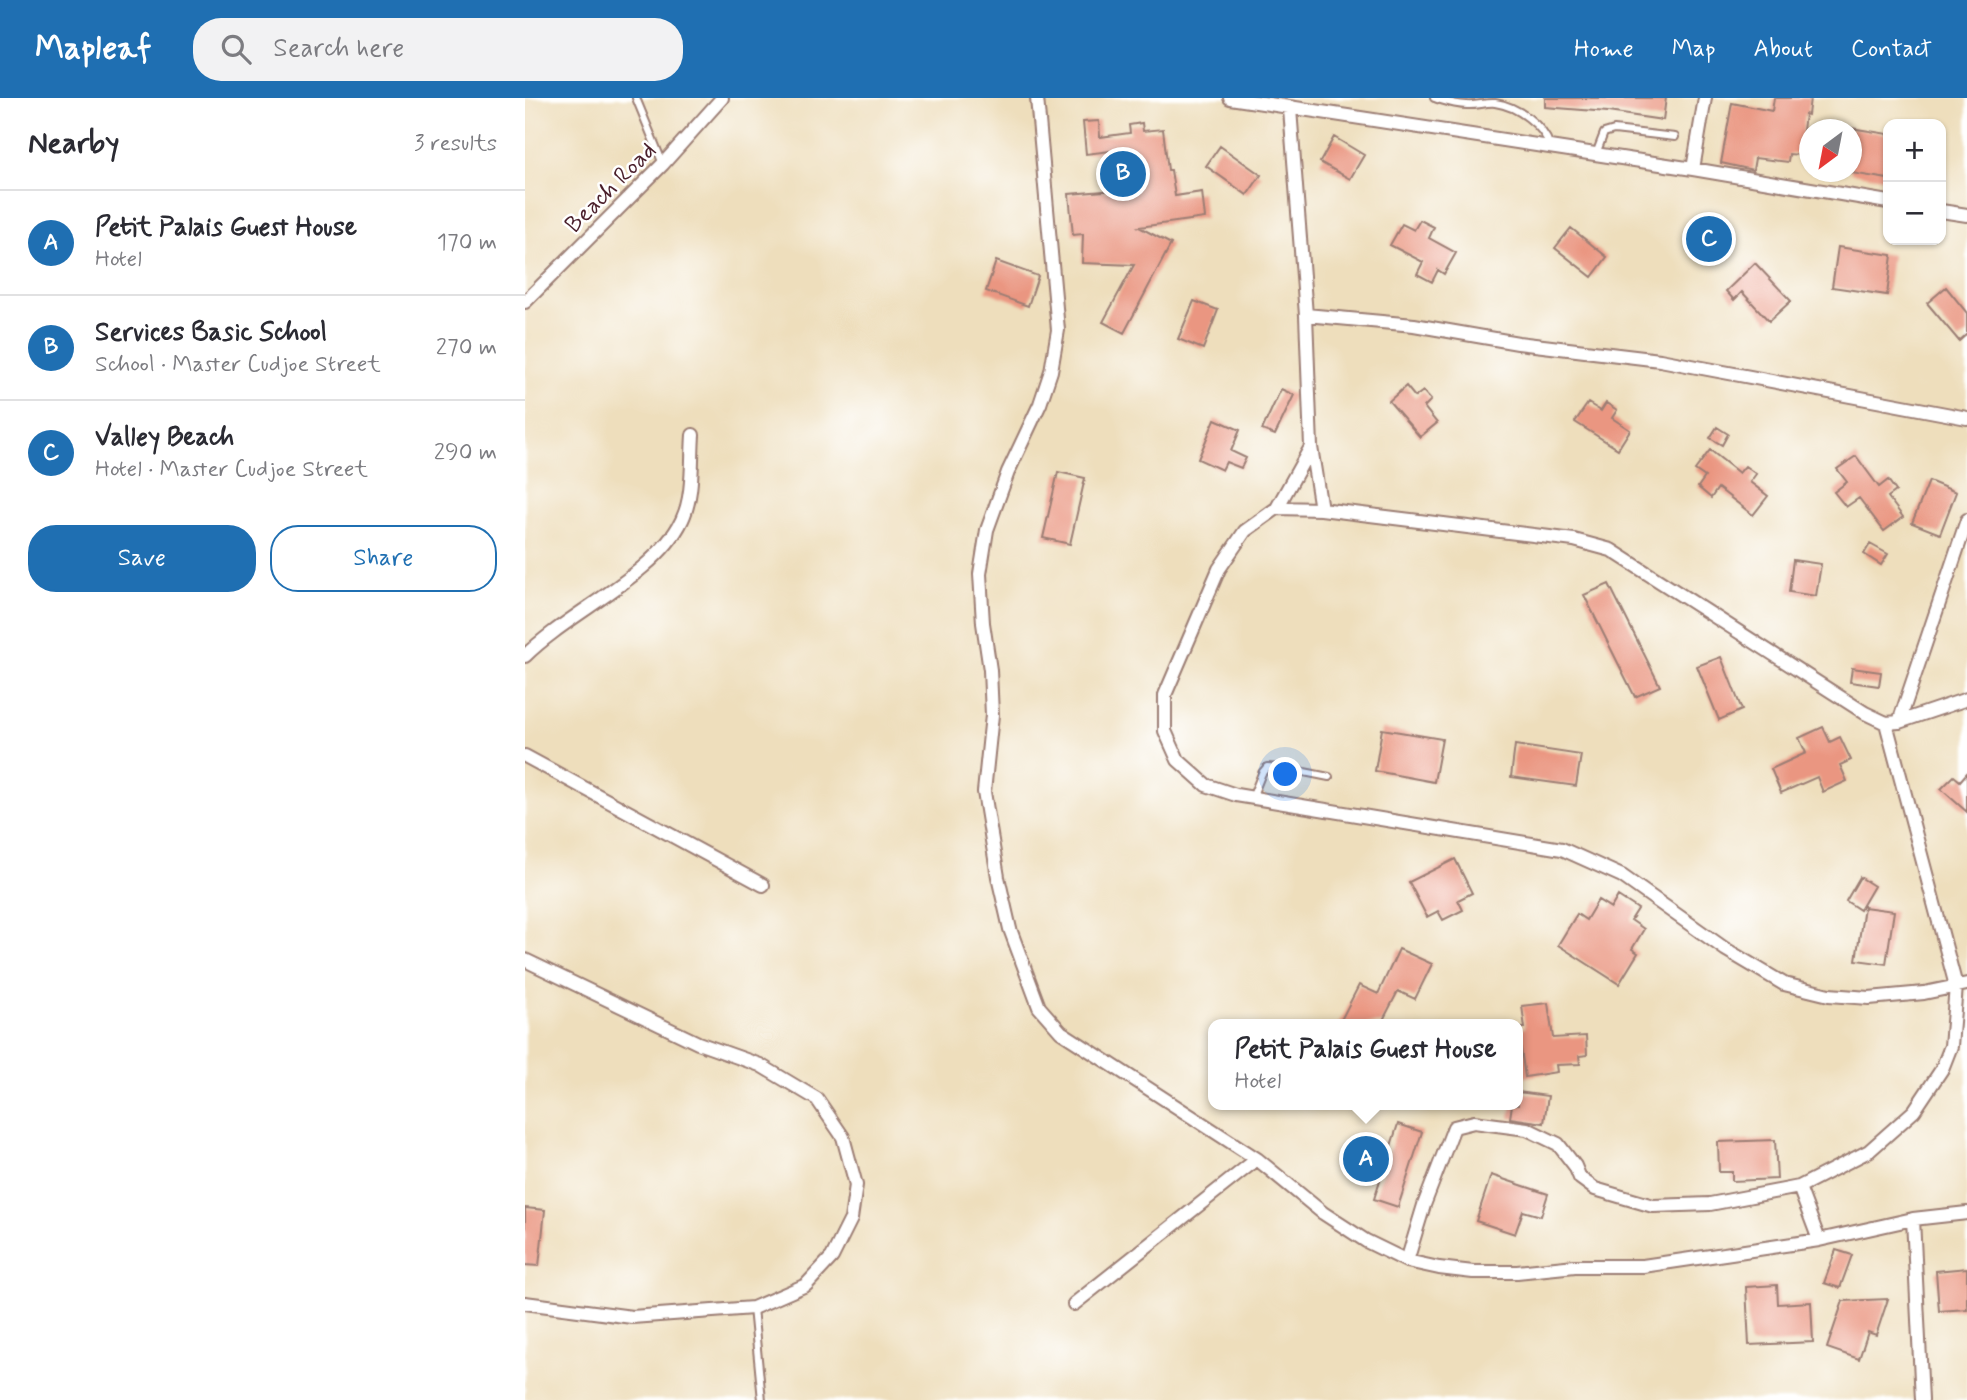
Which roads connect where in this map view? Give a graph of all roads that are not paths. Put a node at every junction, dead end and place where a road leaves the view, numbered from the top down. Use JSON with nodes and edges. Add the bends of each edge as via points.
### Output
{"nodes":[{"id":1,"x":636,"y":98,"type":"edge"},
{"id":2,"x":722,"y":98,"type":"edge"},
{"id":3,"x":1037,"y":98,"type":"edge"},
{"id":4,"x":1230,"y":98,"type":"edge"},
{"id":5,"x":1434,"y":98,"type":"edge"},
{"id":6,"x":1705,"y":98,"type":"edge"},
{"id":7,"x":1491,"y":100,"type":"edge"},
{"id":8,"x":1290,"y":108,"type":"junction"},
{"id":9,"x":1675,"y":137,"type":"dead end"},
{"id":10,"x":1551,"y":148,"type":"junction"},
{"id":11,"x":1596,"y":155,"type":"junction"},
{"id":12,"x":663,"y":164,"type":"junction"},
{"id":13,"x":1693,"y":169,"type":"junction"},
{"id":14,"x":1883,"y":201,"type":"edge"},
{"id":15,"x":1946,"y":212,"type":"edge"},
{"id":16,"x":1967,"y":215,"type":"edge"},
{"id":17,"x":525,"y":302,"type":"edge"},
{"id":18,"x":1306,"y":315,"type":"junction"},
{"id":19,"x":1967,"y":418,"type":"edge"},
{"id":20,"x":693,"y":435,"type":"dead end"},
{"id":21,"x":1311,"y":447,"type":"junction"},
{"id":22,"x":1277,"y":508,"type":"junction"},
{"id":23,"x":1321,"y":509,"type":"junction"},
{"id":24,"x":1967,"y":520,"type":"edge"},
{"id":25,"x":525,"y":656,"type":"edge"},
{"id":26,"x":1967,"y":699,"type":"edge"},
{"id":27,"x":1892,"y":722,"type":"junction"},
{"id":28,"x":525,"y":756,"type":"edge"},
{"id":29,"x":1329,"y":777,"type":"dead end"},
{"id":30,"x":1252,"y":798,"type":"junction"},
{"id":31,"x":763,"y":885,"type":"dead end"},
{"id":32,"x":525,"y":960,"type":"edge"},
{"id":33,"x":1962,"y":985,"type":"edge"},
{"id":34,"x":1257,"y":1159,"type":"junction"},
{"id":35,"x":1799,"y":1187,"type":"junction"},
{"id":36,"x":1967,"y":1213,"type":"edge"},
{"id":37,"x":1913,"y":1219,"type":"junction"},
{"id":38,"x":1819,"y":1240,"type":"junction"},
{"id":39,"x":1407,"y":1261,"type":"junction"},
{"id":40,"x":525,"y":1303,"type":"edge"},
{"id":41,"x":1074,"y":1304,"type":"dead end"},
{"id":42,"x":753,"y":1308,"type":"junction"},
{"id":43,"x":762,"y":1400,"type":"edge"},
{"id":44,"x":1922,"y":1400,"type":"edge"}],
"edges":[{"from":1,"to":12,"type":"lane"},
{"from":2,"to":12,"type":"street","name":"Beach Road"},
{"from":3,"to":34,"type":"street","via":[[1058,330],[1040,404],[987,530],[980,574],[992,715],[984,792],[997,877],[1038,1007],[1061,1032]]},
{"from":4,"to":8,"type":"street"},
{"from":5,"to":7,"type":"lane","via":[[1464,106]]},
{"from":6,"to":13,"type":"street"},
{"from":7,"to":10,"type":"lane","via":[[1538,125]]},
{"from":8,"to":10,"type":"street"},
{"from":8,"to":18,"type":"street"},
{"from":9,"to":11,"type":"lane","via":[[1604,132]]},
{"from":10,"to":11,"type":"street"},
{"from":11,"to":13,"type":"street"},
{"from":12,"to":17,"type":"street","name":"Beach Road"},
{"from":13,"to":14,"type":"street"},
{"from":15,"to":16,"type":"street"},
{"from":18,"to":19,"type":"street","via":[[1414,325],[1660,360]]},
{"from":18,"to":21,"type":"street"},
{"from":20,"to":25,"type":"street","via":[[682,520],[660,552]]},
{"from":21,"to":22,"type":"street"},
{"from":21,"to":23,"type":"street"},
{"from":22,"to":23,"type":"street"},
{"from":22,"to":30,"type":"street","via":[[1245,531],[1219,569],[1165,695],[1165,731],[1178,760],[1206,785]]},
{"from":23,"to":27,"type":"street","via":[[1574,540],[1611,550],[1865,713]]},
{"from":24,"to":27,"type":"street"},
{"from":26,"to":27,"type":"street"},
{"from":27,"to":33,"type":"street"},
{"from":28,"to":31,"type":"street"},
{"from":29,"to":30,"type":"lane","via":[[1267,767]]},
{"from":30,"to":33,"type":"street","via":[[1562,849],[1622,876],[1784,984],[1829,995],[1869,998]]},
{"from":32,"to":42,"type":"street","via":[[698,1043],[760,1065],[817,1099],[831,1117],[843,1137],[856,1185],[851,1219],[832,1257],[806,1284]]},
{"from":33,"to":35,"type":"street","via":[[1951,1046],[1942,1069],[1914,1111],[1869,1151]]},
{"from":34,"to":39,"type":"street","via":[[1323,1213]]},
{"from":34,"to":41,"type":"street"},
{"from":35,"to":38,"type":"street"},
{"from":35,"to":39,"type":"street","via":[[1710,1204],[1653,1206],[1595,1189],[1580,1178],[1558,1144],[1527,1129],[1474,1122],[1454,1126]]},
{"from":36,"to":37,"type":"street"},
{"from":37,"to":38,"type":"street"},
{"from":37,"to":44,"type":"street"},
{"from":38,"to":39,"type":"street","via":[[1643,1266],[1473,1272]]},
{"from":40,"to":42,"type":"street","via":[[632,1317]]},
{"from":42,"to":43,"type":"lane"}]}
